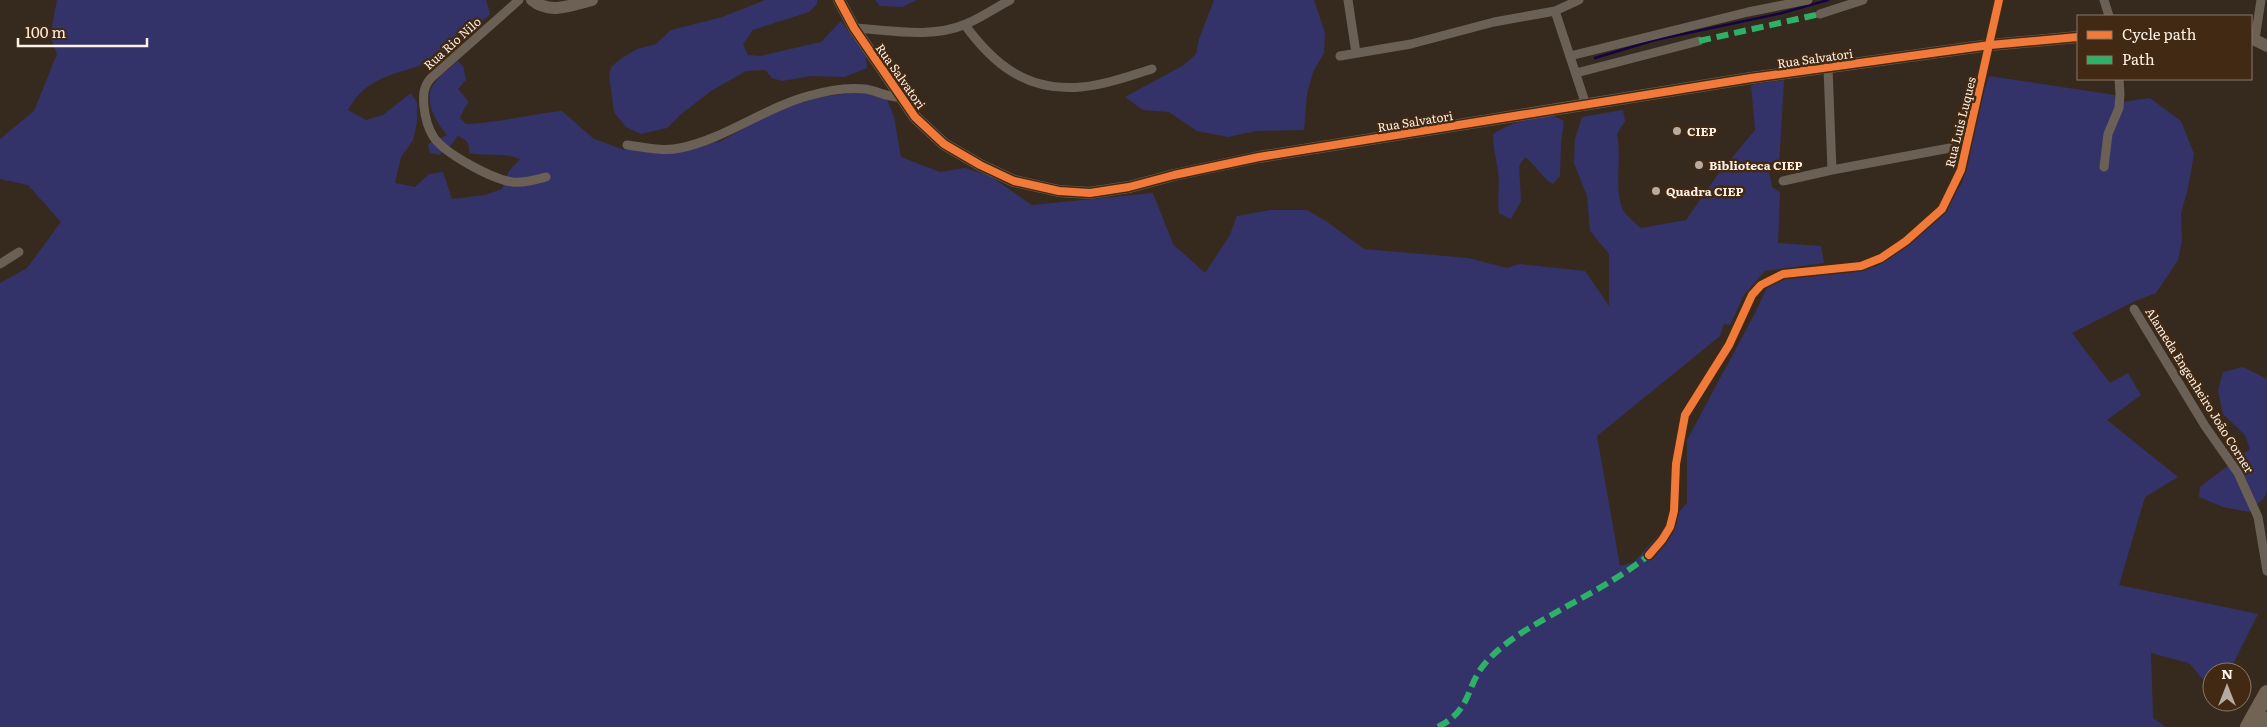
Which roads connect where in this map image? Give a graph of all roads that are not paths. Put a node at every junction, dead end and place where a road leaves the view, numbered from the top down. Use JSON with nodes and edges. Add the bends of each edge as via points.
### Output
{"nodes":[{"id":1,"x":519,"y":0,"type":"edge"},
{"id":2,"x":532,"y":0,"type":"edge"},
{"id":3,"x":592,"y":0,"type":"edge"},
{"id":4,"x":839,"y":0,"type":"edge"},
{"id":5,"x":1010,"y":0,"type":"edge"},
{"id":6,"x":1348,"y":0,"type":"edge"},
{"id":7,"x":1579,"y":0,"type":"edge"},
{"id":8,"x":1808,"y":0,"type":"edge"},
{"id":9,"x":1863,"y":0,"type":"edge"},
{"id":10,"x":1999,"y":0,"type":"edge"},
{"id":11,"x":2104,"y":0,"type":"edge"},
{"id":12,"x":2261,"y":0,"type":"edge"},
{"id":13,"x":1555,"y":12,"type":"junction"},
{"id":14,"x":1820,"y":14,"type":"dead end"},
{"id":15,"x":2109,"y":15,"type":"edge"},
{"id":16,"x":965,"y":25,"type":"junction"},
{"id":17,"x":854,"y":28,"type":"junction"},
{"id":18,"x":2077,"y":37,"type":"edge"},
{"id":19,"x":2253,"y":38,"type":"edge"},
{"id":20,"x":1699,"y":41,"type":"dead end"},
{"id":21,"x":1990,"y":45,"type":"junction"},
{"id":22,"x":2267,"y":46,"type":"edge"},
{"id":23,"x":1356,"y":52,"type":"junction"},
{"id":24,"x":1340,"y":56,"type":"dead end"},
{"id":25,"x":1570,"y":56,"type":"junction"},
{"id":26,"x":1828,"y":68,"type":"junction"},
{"id":27,"x":1152,"y":69,"type":"dead end"},
{"id":28,"x":1576,"y":73,"type":"junction"},
{"id":29,"x":2119,"y":80,"type":"edge"},
{"id":30,"x":902,"y":97,"type":"junction"},
{"id":31,"x":1586,"y":105,"type":"junction"},
{"id":32,"x":627,"y":145,"type":"dead end"},
{"id":33,"x":1966,"y":145,"type":"junction"},
{"id":34,"x":2104,"y":167,"type":"dead end"},
{"id":35,"x":1832,"y":170,"type":"junction"},
{"id":36,"x":546,"y":177,"type":"dead end"},
{"id":37,"x":1783,"y":181,"type":"dead end"},
{"id":38,"x":20,"y":252,"type":"dead end"},
{"id":39,"x":0,"y":264,"type":"edge"},
{"id":40,"x":2134,"y":309,"type":"dead end"},
{"id":41,"x":1649,"y":555,"type":"dead end"},
{"id":42,"x":2267,"y":571,"type":"edge"},
{"id":43,"x":2267,"y":693,"type":"edge"},
{"id":44,"x":2267,"y":720,"type":"edge"},
{"id":45,"x":2248,"y":727,"type":"edge"},
{"id":46,"x":2263,"y":727,"type":"edge"}],
"edges":[{"from":1,"to":36,"type":"street","name":"Rua Rio Nilo","via":[[426,84],[423,94],[425,116],[434,137],[464,162],[491,176],[512,182]]},
{"from":2,"to":3,"type":"street","via":[[539,6],[561,8]]},
{"from":4,"to":17,"type":"street","name":"Rua Salvatori"},
{"from":5,"to":16,"type":"street"},
{"from":6,"to":23,"type":"street"},
{"from":7,"to":13,"type":"street"},
{"from":8,"to":25,"type":"street"},
{"from":9,"to":14,"type":"street"},
{"from":10,"to":21,"type":"street","name":"Rua Luis Luques"},
{"from":11,"to":15,"type":"street"},
{"from":12,"to":19,"type":"street"},
{"from":13,"to":23,"type":"street","via":[[1494,22],[1411,44]]},
{"from":13,"to":25,"type":"street"},
{"from":16,"to":17,"type":"street","via":[[921,32]]},
{"from":16,"to":27,"type":"street","via":[[996,61],[1030,81],[1054,88],[1082,87]]},
{"from":17,"to":30,"type":"street","name":"Rua Salvatori"},
{"from":18,"to":21,"type":"street","name":"Rua Salvatori"},
{"from":19,"to":22,"type":"street"},
{"from":20,"to":28,"type":"street"},
{"from":21,"to":26,"type":"street","name":"Rua Salvatori"},
{"from":21,"to":33,"type":"street","name":"Rua Luis Luques"},
{"from":23,"to":24,"type":"street"},
{"from":25,"to":28,"type":"street"},
{"from":26,"to":31,"type":"street","name":"Rua Salvatori"},
{"from":26,"to":35,"type":"street"},
{"from":28,"to":31,"type":"street"},
{"from":29,"to":34,"type":"street","via":[[2119,108],[2108,134]]},
{"from":30,"to":31,"type":"street","name":"Rua Salvatori","via":[[915,117],[944,144],[980,165],[1014,181],[1059,191],[1090,193],[1259,157]]},
{"from":30,"to":32,"type":"street","via":[[867,89],[807,96],[702,142],[680,148],[661,150]]},
{"from":33,"to":35,"type":"street"},
{"from":33,"to":41,"type":"street","name":"Rua Luis Luques","via":[[1961,170],[1942,209],[1906,241],[1881,258],[1861,266],[1771,278],[1752,295],[1729,345],[1685,414],[1670,527]]},
{"from":35,"to":37,"type":"street"},
{"from":38,"to":39,"type":"street"},
{"from":40,"to":42,"type":"street","name":"Alameda Engenheiro João Corner","via":[[2205,426],[2243,481],[2258,517]]},
{"from":43,"to":45,"type":"highway"},
{"from":44,"to":46,"type":"highway"}]}
